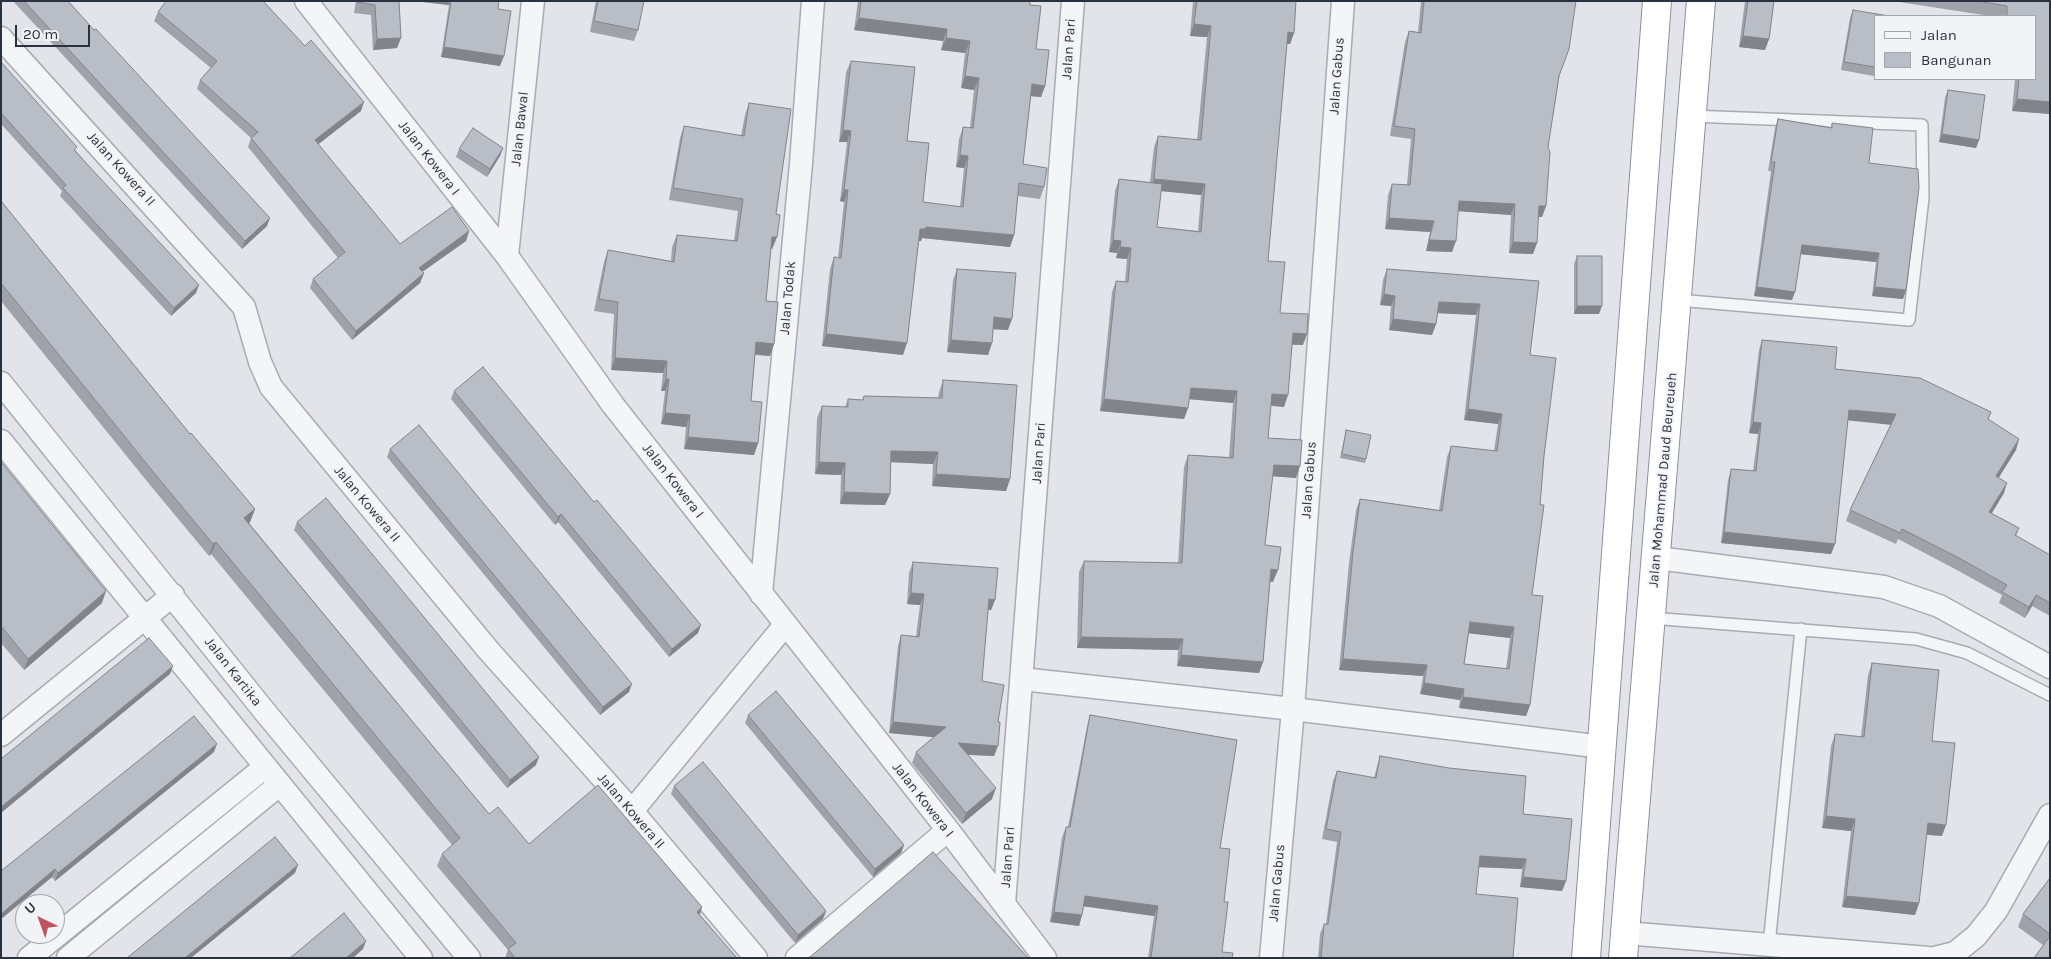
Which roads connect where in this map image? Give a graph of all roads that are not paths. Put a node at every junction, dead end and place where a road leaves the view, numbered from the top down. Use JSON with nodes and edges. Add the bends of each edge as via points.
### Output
{"nodes":[{"id":1,"x":306,"y":1,"type":"edge"},
{"id":2,"x":533,"y":1,"type":"edge"},
{"id":3,"x":813,"y":1,"type":"edge"},
{"id":4,"x":1073,"y":1,"type":"edge"},
{"id":5,"x":1343,"y":1,"type":"edge"},
{"id":6,"x":1656,"y":1,"type":"edge"},
{"id":7,"x":1701,"y":1,"type":"edge"},
{"id":8,"x":1,"y":38,"type":"edge"},
{"id":9,"x":1691,"y":116,"type":"junction"},
{"id":10,"x":507,"y":256,"type":"junction"},
{"id":11,"x":1678,"y":300,"type":"junction"},
{"id":12,"x":1,"y":383,"type":"edge"},
{"id":13,"x":1,"y":441,"type":"edge"},
{"id":14,"x":1657,"y":558,"type":"junction"},
{"id":15,"x":761,"y":594,"type":"junction"},
{"id":16,"x":173,"y":595,"type":"junction"},
{"id":17,"x":146,"y":617,"type":"junction"},
{"id":18,"x":1651,"y":618,"type":"junction"},
{"id":19,"x":785,"y":625,"type":"junction"},
{"id":20,"x":1802,"y":629,"type":"junction"},
{"id":21,"x":2050,"y":667,"type":"edge"},
{"id":22,"x":1022,"y":679,"type":"junction"},
{"id":23,"x":2050,"y":695,"type":"edge"},
{"id":24,"x":1293,"y":709,"type":"junction"},
{"id":25,"x":1,"y":735,"type":"edge"},
{"id":26,"x":1603,"y":747,"type":"junction"},
{"id":27,"x":265,"y":767,"type":"junction"},
{"id":28,"x":279,"y":785,"type":"junction"},
{"id":29,"x":632,"y":811,"type":"junction"},
{"id":30,"x":2050,"y":815,"type":"edge"},
{"id":31,"x":948,"y":830,"type":"junction"},
{"id":32,"x":1004,"y":904,"type":"junction"},
{"id":33,"x":450,"y":934,"type":"junction"},
{"id":34,"x":1624,"y":945,"type":"edge"},
{"id":35,"x":1769,"y":945,"type":"junction"},
{"id":36,"x":30,"y":958,"type":"edge"},
{"id":37,"x":68,"y":958,"type":"edge"},
{"id":38,"x":421,"y":958,"type":"edge"},
{"id":39,"x":469,"y":958,"type":"edge"},
{"id":40,"x":756,"y":958,"type":"edge"},
{"id":41,"x":797,"y":958,"type":"edge"},
{"id":42,"x":1044,"y":958,"type":"edge"},
{"id":43,"x":1270,"y":958,"type":"edge"},
{"id":44,"x":1586,"y":958,"type":"edge"},
{"id":45,"x":1928,"y":958,"type":"edge"},
{"id":46,"x":1935,"y":958,"type":"edge"}],
"edges":[{"from":1,"to":10,"type":"street","name":"Jalan Kowera I"},
{"from":2,"to":10,"type":"street","name":"Jalan Bawal"},
{"from":3,"to":15,"type":"street","name":"Jalan Todak"},
{"from":4,"to":22,"type":"street","name":"Jalan Pari"},
{"from":5,"to":24,"type":"street","name":"Jalan Gabus"},
{"from":6,"to":26,"type":"highway"},
{"from":7,"to":9,"type":"highway","name":"Jalan Mohammad Daud Beureueh"},
{"from":8,"to":29,"type":"street","name":"Jalan Kowera II","via":[[244,307],[270,387],[489,651]]},
{"from":9,"to":11,"type":"highway","name":"Jalan Mohammad Daud Beureueh"},
{"from":9,"to":11,"type":"lane","via":[[1922,125],[1923,198],[1909,320]]},
{"from":10,"to":15,"type":"street","name":"Jalan Kowera I","via":[[613,405]]},
{"from":11,"to":14,"type":"highway","name":"Jalan Mohammad Daud Beureueh"},
{"from":12,"to":16,"type":"street","name":"Jalan Kartika"},
{"from":13,"to":17,"type":"street"},
{"from":14,"to":18,"type":"highway","name":"Jalan Mohammad Daud Beureueh"},
{"from":14,"to":21,"type":"street","via":[[1884,587],[1939,606]]},
{"from":15,"to":19,"type":"street","name":"Jalan Kowera I"},
{"from":16,"to":17,"type":"street"},
{"from":16,"to":33,"type":"street","name":"Jalan Kartika","via":[[265,712]]},
{"from":17,"to":25,"type":"street"},
{"from":17,"to":27,"type":"street"},
{"from":18,"to":20,"type":"lane"},
{"from":18,"to":34,"type":"highway","name":"Jalan Mohammad Daud Beureueh"},
{"from":19,"to":29,"type":"street"},
{"from":19,"to":31,"type":"street","name":"Jalan Kowera I"},
{"from":20,"to":23,"type":"lane","via":[[1916,639],[1967,653]]},
{"from":20,"to":35,"type":"lane"},
{"from":22,"to":24,"type":"street"},
{"from":22,"to":32,"type":"street","name":"Jalan Pari"},
{"from":24,"to":26,"type":"street"},
{"from":24,"to":43,"type":"street","name":"Jalan Gabus"},
{"from":26,"to":44,"type":"highway"},
{"from":27,"to":28,"type":"street"},
{"from":27,"to":36,"type":"street"},
{"from":28,"to":37,"type":"street"},
{"from":28,"to":38,"type":"street"},
{"from":29,"to":40,"type":"street","name":"Jalan Kowera II"},
{"from":30,"to":46,"type":"street","via":[[1991,917],[1976,936],[1955,953]]},
{"from":31,"to":32,"type":"street","name":"Jalan Kowera I"},
{"from":31,"to":41,"type":"street"},
{"from":32,"to":42,"type":"street","name":"Jalan Kowera I"},
{"from":33,"to":38,"type":"street"},
{"from":33,"to":39,"type":"street","name":"Jalan Kartika"},
{"from":34,"to":35,"type":"street"},
{"from":35,"to":45,"type":"street"}]}
